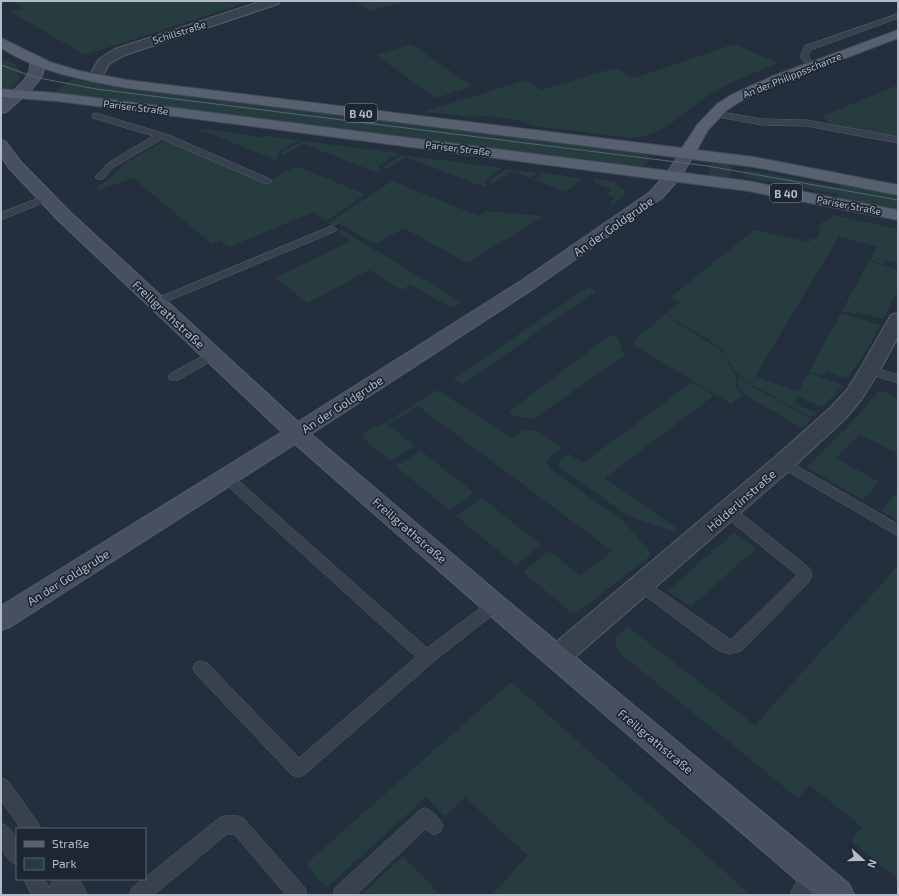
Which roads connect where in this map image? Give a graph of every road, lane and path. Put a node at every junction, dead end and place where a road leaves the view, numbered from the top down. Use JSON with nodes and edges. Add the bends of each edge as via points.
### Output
{"nodes":[{"id":1,"x":274,"y":1,"type":"edge"},
{"id":2,"x":898,"y":16,"type":"edge"},
{"id":3,"x":898,"y":34,"type":"edge"},
{"id":4,"x":1,"y":42,"type":"edge"},
{"id":5,"x":37,"y":61,"type":"junction"},
{"id":6,"x":811,"y":66,"type":"junction"},
{"id":7,"x":95,"y":78,"type":"junction"},
{"id":8,"x":8,"y":94,"type":"edge"},
{"id":9,"x":1,"y":109,"type":"edge"},
{"id":10,"x":716,"y":114,"type":"junction"},
{"id":11,"x":96,"y":116,"type":"dead end"},
{"id":12,"x":160,"y":136,"type":"junction"},
{"id":13,"x":898,"y":140,"type":"edge"},
{"id":14,"x":1,"y":145,"type":"edge"},
{"id":15,"x":687,"y":153,"type":"junction"},
{"id":16,"x":1,"y":154,"type":"edge"},
{"id":17,"x":15,"y":165,"type":"junction"},
{"id":18,"x":673,"y":176,"type":"junction"},
{"id":19,"x":100,"y":177,"type":"dead end"},
{"id":20,"x":267,"y":181,"type":"dead end"},
{"id":21,"x":898,"y":190,"type":"edge"},
{"id":22,"x":47,"y":198,"type":"junction"},
{"id":23,"x":898,"y":215,"type":"edge"},
{"id":24,"x":1,"y":217,"type":"edge"},
{"id":25,"x":332,"y":229,"type":"dead end"},
{"id":26,"x":157,"y":302,"type":"junction"},
{"id":27,"x":898,"y":319,"type":"edge"},
{"id":28,"x":213,"y":355,"type":"junction"},
{"id":29,"x":870,"y":370,"type":"junction"},
{"id":30,"x":174,"y":377,"type":"dead end"},
{"id":31,"x":898,"y":379,"type":"edge"},
{"id":32,"x":298,"y":433,"type":"junction"},
{"id":33,"x":791,"y":468,"type":"junction"},
{"id":34,"x":226,"y":477,"type":"junction"},
{"id":35,"x":728,"y":511,"type":"junction"},
{"id":36,"x":898,"y":531,"type":"edge"},
{"id":37,"x":641,"y":586,"type":"junction"},
{"id":38,"x":495,"y":605,"type":"junction"},
{"id":39,"x":1,"y":619,"type":"edge"},
{"id":40,"x":557,"y":657,"type":"junction"},
{"id":41,"x":427,"y":658,"type":"junction"},
{"id":42,"x":201,"y":668,"type":"dead end"},
{"id":43,"x":1,"y":786,"type":"edge"},
{"id":44,"x":434,"y":826,"type":"dead end"},
{"id":45,"x":31,"y":828,"type":"edge"},
{"id":46,"x":1,"y":832,"type":"edge"},
{"id":47,"x":16,"y":854,"type":"edge"},
{"id":48,"x":60,"y":880,"type":"edge"},
{"id":49,"x":69,"y":880,"type":"edge"},
{"id":50,"x":807,"y":885,"type":"edge"},
{"id":51,"x":42,"y":891,"type":"edge"},
{"id":52,"x":79,"y":895,"type":"edge"},
{"id":53,"x":139,"y":895,"type":"edge"},
{"id":54,"x":298,"y":895,"type":"edge"},
{"id":55,"x":342,"y":895,"type":"edge"},
{"id":56,"x":838,"y":895,"type":"edge"}],
"edges":[{"from":1,"to":7,"type":"street","name":"Schillstraße","via":[[108,57],[102,62]]},
{"from":2,"to":6,"type":"lane","via":[[808,48],[804,56]]},
{"from":3,"to":6,"type":"main road","name":"An der Philippsschanze"},
{"from":4,"to":5,"type":"main road","name":"Pariser Straße","number":"B 40"},
{"from":5,"to":7,"type":"main road","name":"Pariser Straße","number":"B 40"},
{"from":5,"to":8,"type":"street","via":[[36,77]]},
{"from":6,"to":10,"type":"main road","name":"An der Philippsschanze","via":[[750,91],[722,107]]},
{"from":7,"to":15,"type":"main road","name":"Pariser Straße","number":"B 40","via":[[217,96]]},
{"from":8,"to":9,"type":"street"},
{"from":8,"to":18,"type":"main road","name":"Pariser Straße","number":"B 40","via":[[113,104]]},
{"from":10,"to":13,"type":"lane","via":[[762,122],[806,123]]},
{"from":10,"to":15,"type":"main road","name":"An der Philippsschanze","via":[[702,128]]},
{"from":11,"to":12,"type":"lane"},
{"from":12,"to":19,"type":"lane","via":[[111,166]]},
{"from":12,"to":20,"type":"lane"},
{"from":14,"to":17,"type":"street","name":"Freiligrathstraße"},
{"from":15,"to":18,"type":"street","name":"An der Philippsschanze"},
{"from":15,"to":21,"type":"main road","name":"Pariser Straße"},
{"from":16,"to":17,"type":"street"},
{"from":17,"to":22,"type":"street","name":"Freiligrathstraße"},
{"from":18,"to":23,"type":"main road","name":"Pariser Straße","number":"B 40","via":[[762,189]]},
{"from":18,"to":32,"type":"street","name":"An der Goldgrube","via":[[656,195],[530,283]]},
{"from":22,"to":24,"type":"lane"},
{"from":22,"to":26,"type":"street","name":"Freiligrathstraße"},
{"from":25,"to":26,"type":"lane"},
{"from":26,"to":28,"type":"street","name":"Freiligrathstraße"},
{"from":27,"to":29,"type":"street","name":"Hölderlinstraße"},
{"from":28,"to":30,"type":"lane"},
{"from":28,"to":32,"type":"street","name":"Freiligrathstraße"},
{"from":29,"to":31,"type":"lane"},
{"from":29,"to":33,"type":"street","name":"Hölderlinstraße","via":[[854,395]]},
{"from":32,"to":34,"type":"street","name":"An der Goldgrube"},
{"from":32,"to":38,"type":"street","name":"Freiligrathstraße"},
{"from":33,"to":35,"type":"street","name":"Hölderlinstraße"},
{"from":33,"to":36,"type":"lane"},
{"from":34,"to":39,"type":"street","name":"An der Goldgrube"},
{"from":34,"to":41,"type":"lane"},
{"from":35,"to":37,"type":"street","name":"Hölderlinstraße"},
{"from":35,"to":37,"type":"lane","via":[[805,574],[804,578],[735,646],[724,646]]},
{"from":37,"to":40,"type":"street","name":"Hölderlinstraße"},
{"from":38,"to":40,"type":"street","name":"Freiligrathstraße"},
{"from":38,"to":41,"type":"lane"},
{"from":40,"to":50,"type":"street","name":"Freiligrathstraße"},
{"from":41,"to":42,"type":"lane","via":[[298,769]]},
{"from":43,"to":45,"type":"lane"},
{"from":44,"to":55,"type":"lane","via":[[425,817]]},
{"from":46,"to":47,"type":"lane"},
{"from":48,"to":51,"type":"lane"},
{"from":49,"to":52,"type":"lane"},
{"from":50,"to":56,"type":"street","name":"Freiligrathstraße"},
{"from":53,"to":54,"type":"lane","via":[[224,825],[238,825]]}]}
